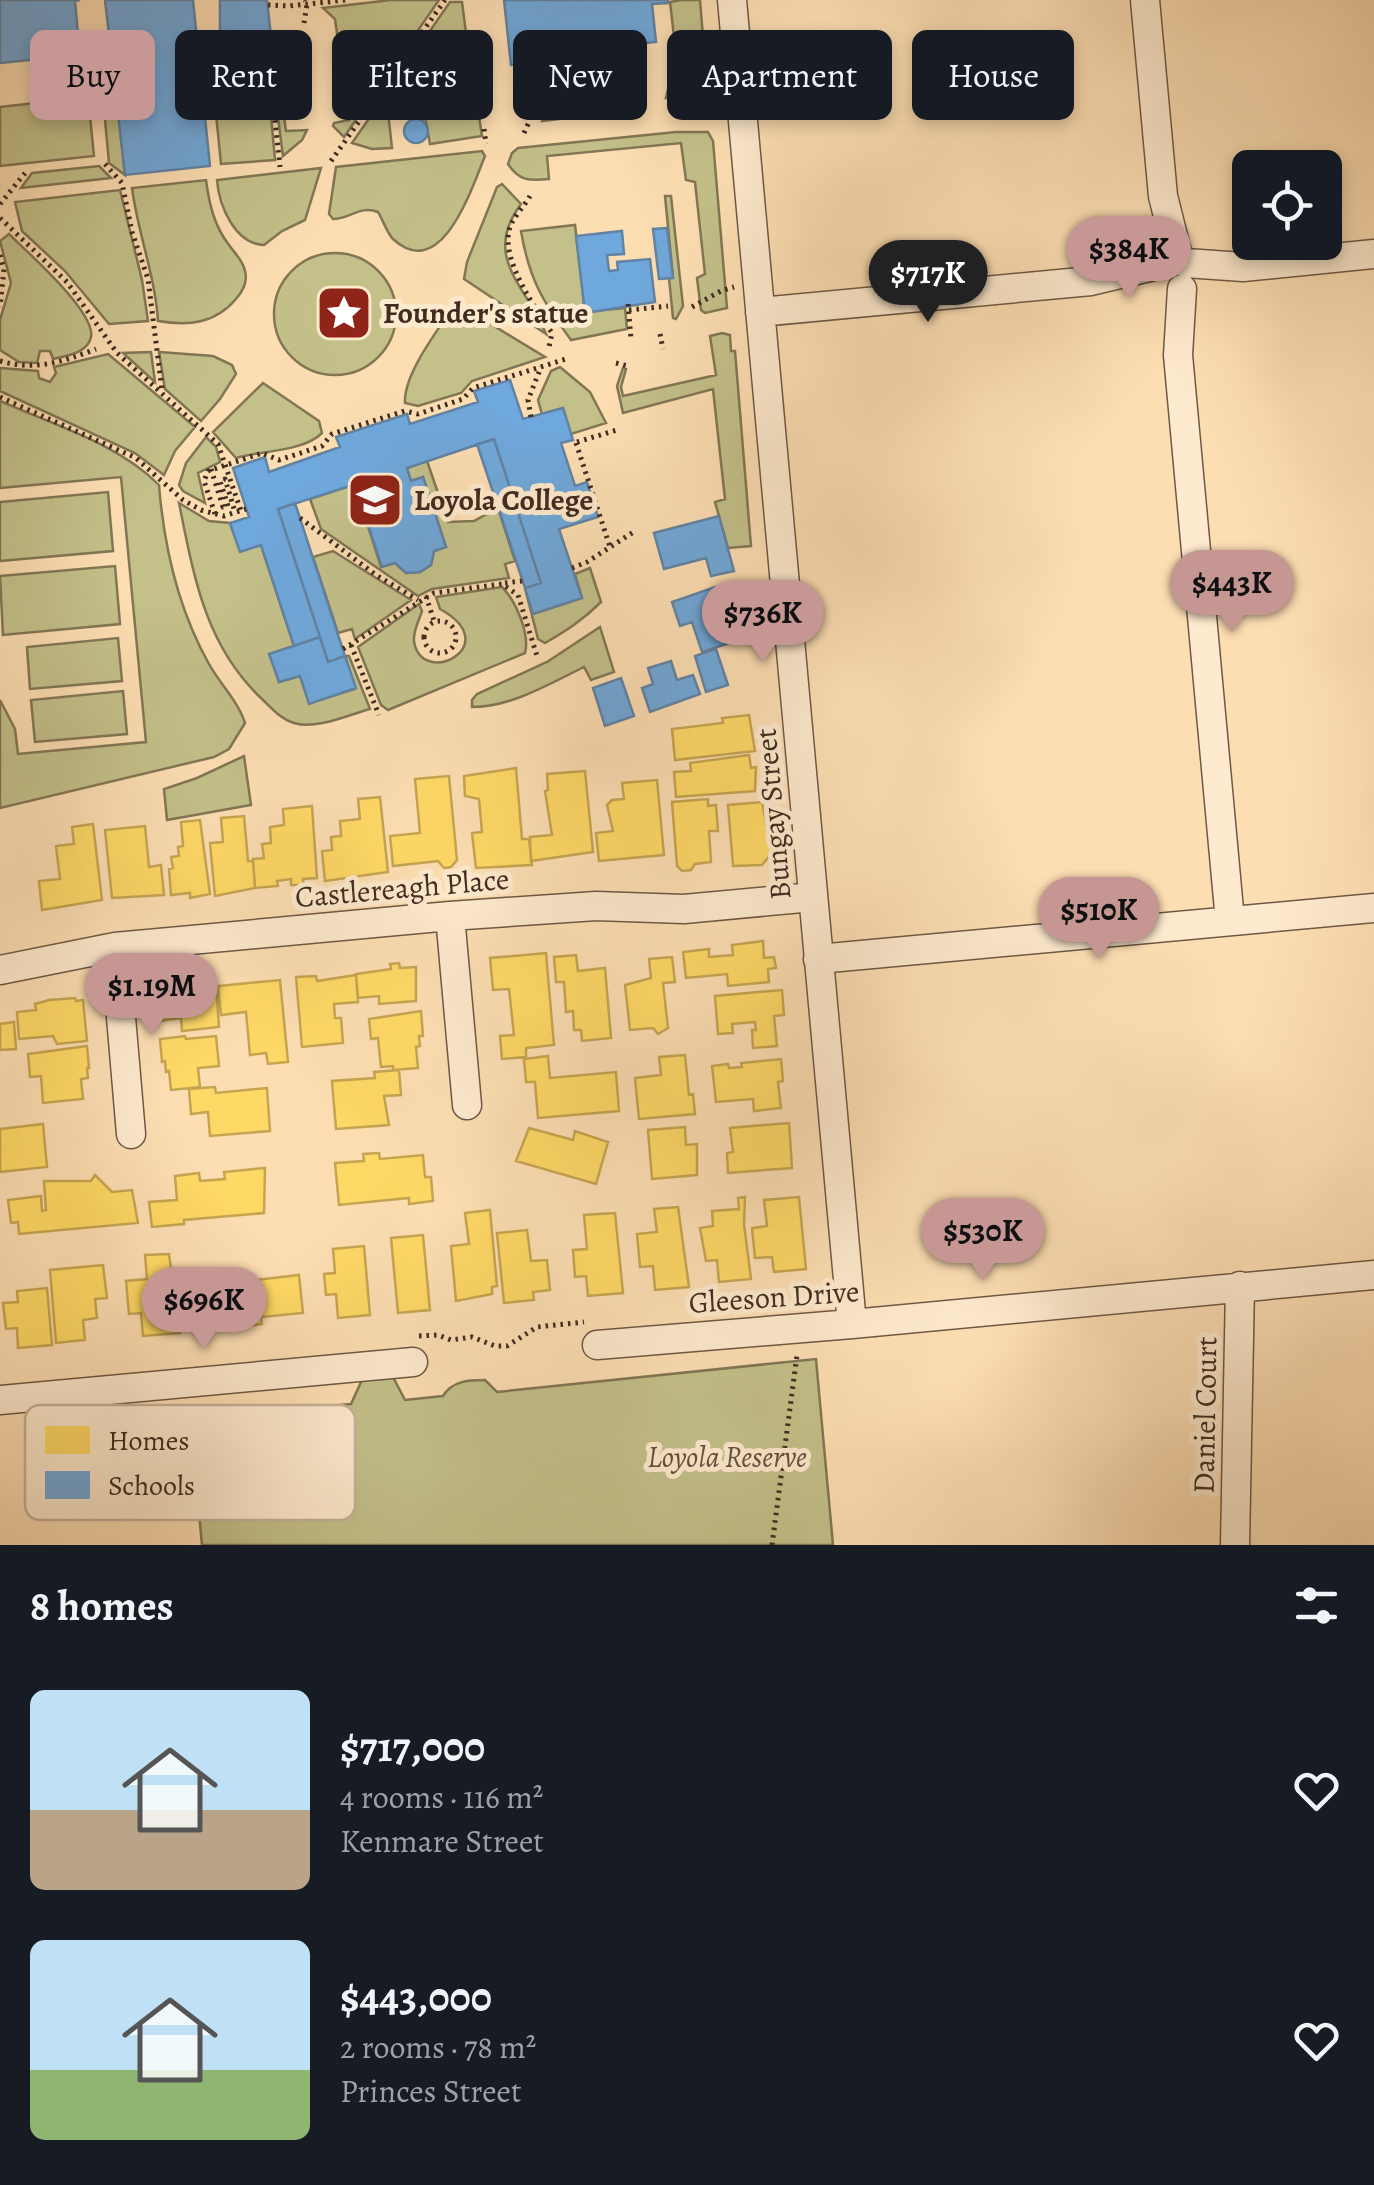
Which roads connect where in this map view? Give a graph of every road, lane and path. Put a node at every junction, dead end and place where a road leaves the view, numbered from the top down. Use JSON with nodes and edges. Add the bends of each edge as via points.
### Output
{"nodes":[{"id":1,"x":346,"y":0,"type":"edge"},
{"id":2,"x":445,"y":0,"type":"edge"},
{"id":3,"x":732,"y":0,"type":"edge"},
{"id":4,"x":1145,"y":0,"type":"edge"},
{"id":5,"x":322,"y":1,"type":"edge"},
{"id":6,"x":264,"y":2,"type":"edge"},
{"id":7,"x":306,"y":2,"type":"edge"},
{"id":8,"x":304,"y":23,"type":"dead end"},
{"id":9,"x":275,"y":120,"type":"edge"},
{"id":10,"x":529,"y":122,"type":"dead end"},
{"id":11,"x":484,"y":129,"type":"dead end"},
{"id":12,"x":524,"y":133,"type":"dead end"},
{"id":13,"x":486,"y":144,"type":"dead end"},
{"id":14,"x":330,"y":161,"type":"dead end"},
{"id":15,"x":105,"y":164,"type":"dead end"},
{"id":16,"x":280,"y":166,"type":"dead end"},
{"id":17,"x":25,"y":172,"type":"dead end"},
{"id":18,"x":530,"y":196,"type":"dead end"},
{"id":19,"x":0,"y":204,"type":"edge"},
{"id":20,"x":0,"y":218,"type":"edge"},
{"id":21,"x":1374,"y":254,"type":"edge"},
{"id":22,"x":0,"y":255,"type":"edge"},
{"id":23,"x":1171,"y":274,"type":"junction"},
{"id":24,"x":737,"y":287,"type":"dead end"},
{"id":25,"x":668,"y":306,"type":"dead end"},
{"id":26,"x":0,"y":307,"type":"edge"},
{"id":27,"x":692,"y":307,"type":"dead end"},
{"id":28,"x":760,"y":312,"type":"junction"},
{"id":29,"x":660,"y":334,"type":"dead end"},
{"id":30,"x":632,"y":340,"type":"dead end"},
{"id":31,"x":549,"y":348,"type":"dead end"},
{"id":32,"x":663,"y":349,"type":"dead end"},
{"id":33,"x":96,"y":350,"type":"dead end"},
{"id":34,"x":566,"y":359,"type":"dead end"},
{"id":35,"x":0,"y":361,"type":"edge"},
{"id":36,"x":616,"y":363,"type":"dead end"},
{"id":37,"x":541,"y":366,"type":"junction"},
{"id":38,"x":628,"y":366,"type":"dead end"},
{"id":39,"x":162,"y":393,"type":"junction"},
{"id":40,"x":0,"y":396,"type":"edge"},
{"id":41,"x":531,"y":417,"type":"dead end"},
{"id":42,"x":617,"y":430,"type":"dead end"},
{"id":43,"x":226,"y":464,"type":"junction"},
{"id":44,"x":211,"y":470,"type":"junction"},
{"id":45,"x":241,"y":511,"type":"junction"},
{"id":46,"x":215,"y":514,"type":"junction"},
{"id":47,"x":300,"y":518,"type":"dead end"},
{"id":48,"x":635,"y":531,"type":"dead end"},
{"id":49,"x":610,"y":547,"type":"junction"},
{"id":50,"x":572,"y":568,"type":"dead end"},
{"id":51,"x":522,"y":581,"type":"dead end"},
{"id":52,"x":502,"y":584,"type":"junction"},
{"id":53,"x":426,"y":596,"type":"junction"},
{"id":54,"x":418,"y":600,"type":"junction"},
{"id":55,"x":434,"y":621,"type":"junction"},
{"id":56,"x":352,"y":645,"type":"junction"},
{"id":57,"x":343,"y":649,"type":"dead end"},
{"id":58,"x":537,"y":656,"type":"dead end"},
{"id":59,"x":380,"y":715,"type":"dead end"},
{"id":60,"x":813,"y":897,"type":"junction"},
{"id":61,"x":1374,"y":908,"type":"edge"},
{"id":62,"x":450,"y":916,"type":"junction"},
{"id":63,"x":1230,"y":921,"type":"junction"},
{"id":64,"x":115,"y":947,"type":"junction"},
{"id":65,"x":818,"y":959,"type":"junction"},
{"id":66,"x":0,"y":970,"type":"edge"},
{"id":67,"x":467,"y":1104,"type":"dead end"},
{"id":68,"x":131,"y":1134,"type":"dead end"},
{"id":69,"x":1374,"y":1274,"type":"edge"},
{"id":70,"x":1240,"y":1286,"type":"junction"},
{"id":71,"x":852,"y":1324,"type":"junction"},
{"id":72,"x":797,"y":1327,"type":"junction"},
{"id":73,"x":596,"y":1333,"type":"joint"},
{"id":74,"x":413,"y":1362,"type":"joint"},
{"id":75,"x":0,"y":1400,"type":"edge"},
{"id":76,"x":772,"y":1545,"type":"edge"},
{"id":77,"x":1235,"y":1545,"type":"edge"}],
"edges":[{"from":1,"to":5,"type":"path"},
{"from":2,"to":14,"type":"path"},
{"from":3,"to":28,"type":"street","name":"Bungay Street"},
{"from":4,"to":23,"type":"street"},
{"from":5,"to":7,"type":"path"},
{"from":6,"to":7,"type":"path"},
{"from":7,"to":8,"type":"path"},
{"from":9,"to":16,"type":"path"},
{"from":10,"to":12,"type":"path"},
{"from":11,"to":13,"type":"path"},
{"from":15,"to":39,"type":"path","via":[[122,184],[148,279]]},
{"from":17,"to":19,"type":"path"},
{"from":18,"to":31,"type":"path","via":[[508,232],[511,257],[552,333]]},
{"from":20,"to":39,"type":"path","via":[[67,282],[117,353]]},
{"from":21,"to":23,"type":"street"},
{"from":22,"to":26,"type":"path"},
{"from":23,"to":28,"type":"street"},
{"from":23,"to":63,"type":"street"},
{"from":24,"to":27,"type":"path"},
{"from":25,"to":30,"type":"path","via":[[628,307]]},
{"from":28,"to":60,"type":"street","name":"Bungay Street"},
{"from":29,"to":32,"type":"path"},
{"from":33,"to":35,"type":"path","via":[[40,367]]},
{"from":34,"to":37,"type":"path"},
{"from":36,"to":38,"type":"path"},
{"from":37,"to":41,"type":"path","via":[[528,400]]},
{"from":37,"to":43,"type":"path","via":[[473,388],[462,400],[332,434],[322,446],[279,460],[262,454]]},
{"from":39,"to":43,"type":"path","via":[[218,444]]},
{"from":40,"to":46,"type":"path","via":[[136,458],[183,500]]},
{"from":42,"to":49,"type":"path","via":[[575,443]]},
{"from":43,"to":44,"type":"path"},
{"from":43,"to":45,"type":"path"},
{"from":44,"to":45,"type":"path","via":[[223,507],[225,479]]},
{"from":44,"to":46,"type":"path","via":[[204,481]]},
{"from":45,"to":46,"type":"path"},
{"from":47,"to":54,"type":"path"},
{"from":48,"to":49,"type":"path"},
{"from":49,"to":50,"type":"path"},
{"from":51,"to":52,"type":"path"},
{"from":52,"to":53,"type":"path"},
{"from":52,"to":58,"type":"path","via":[[518,594]]},
{"from":53,"to":54,"type":"path"},
{"from":53,"to":55,"type":"path"},
{"from":54,"to":56,"type":"path"},
{"from":55,"to":55,"type":"path","via":[[424,640],[430,650],[446,652],[456,631],[444,620]]},
{"from":56,"to":57,"type":"path"},
{"from":56,"to":59,"type":"path"},
{"from":60,"to":62,"type":"street","name":"Castlereagh Place"},
{"from":60,"to":65,"type":"street","name":"Bungay Street"},
{"from":61,"to":63,"type":"street"},
{"from":62,"to":64,"type":"street","name":"Castlereagh Place"},
{"from":62,"to":67,"type":"street"},
{"from":63,"to":65,"type":"street"},
{"from":64,"to":66,"type":"street","name":"Castlereagh Place"},
{"from":64,"to":68,"type":"street"},
{"from":65,"to":71,"type":"street","name":"Bungay Street"},
{"from":69,"to":70,"type":"street","name":"Gleeson Drive"},
{"from":70,"to":71,"type":"street","name":"Gleeson Drive"},
{"from":70,"to":77,"type":"street","name":"Daniel Court"},
{"from":71,"to":72,"type":"street","name":"Gleeson Drive"},
{"from":72,"to":73,"type":"street","name":"Gleeson Drive"},
{"from":72,"to":76,"type":"path"},
{"from":73,"to":74,"type":"path","via":[[537,1327],[507,1346],[411,1337]]},
{"from":74,"to":75,"type":"street"}]}
